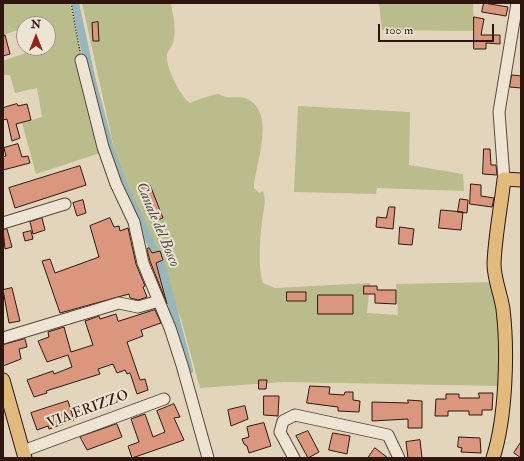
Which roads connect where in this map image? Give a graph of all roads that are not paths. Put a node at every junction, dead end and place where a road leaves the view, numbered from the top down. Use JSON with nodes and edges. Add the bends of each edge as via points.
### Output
{"nodes":[{"id":1,"x":517,"y":3,"type":"edge"},
{"id":2,"x":82,"y":60,"type":"road end"},
{"id":3,"x":504,"y":179,"type":"junction"},
{"id":4,"x":521,"y":180,"type":"edge"},
{"id":5,"x":65,"y":204,"type":"dead end"},
{"id":6,"x":3,"y":223,"type":"edge"},
{"id":7,"x":159,"y":301,"type":"junction"},
{"id":8,"x":3,"y":338,"type":"edge"},
{"id":9,"x":3,"y":380,"type":"edge"},
{"id":10,"x":164,"y":399,"type":"dead end"},
{"id":11,"x":24,"y":454,"type":"edge"},
{"id":12,"x":208,"y":458,"type":"edge"},
{"id":13,"x":294,"y":458,"type":"edge"},
{"id":14,"x":399,"y":458,"type":"edge"},
{"id":15,"x":493,"y":458,"type":"edge"}],
"edges":[{"from":1,"to":3,"type":"street","via":[[499,112]]},
{"from":2,"to":7,"type":"street","via":[[103,147],[116,184],[134,222],[143,263]]},
{"from":3,"to":4,"type":"main road"},
{"from":3,"to":15,"type":"main road","via":[[494,266],[503,310],[504,373],[500,429]]},
{"from":5,"to":6,"type":"street"},
{"from":7,"to":8,"type":"street","via":[[138,307],[119,303]]},
{"from":7,"to":12,"type":"street","via":[[182,365]]},
{"from":9,"to":11,"type":"main road","name":"VIA ERIZZO"},
{"from":10,"to":11,"type":"street","name":"VIA ERIZZO"},
{"from":13,"to":14,"type":"street","via":[[280,432],[283,420],[295,415],[388,435]]}]}
